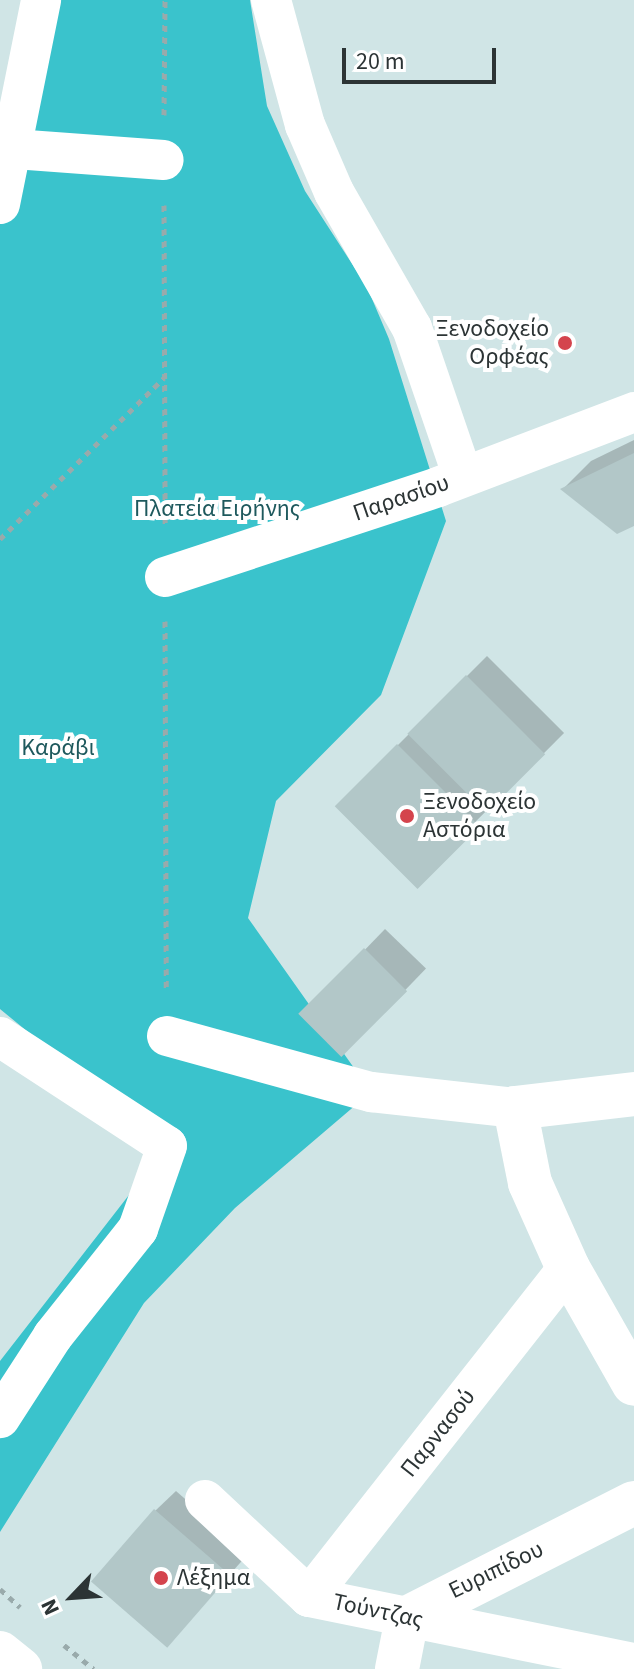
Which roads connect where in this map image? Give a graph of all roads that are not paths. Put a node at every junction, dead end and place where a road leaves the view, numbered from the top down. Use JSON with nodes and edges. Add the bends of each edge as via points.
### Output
{"nodes":[{"id":1,"x":41,"y":0,"type":"edge"},
{"id":2,"x":271,"y":0,"type":"edge"},
{"id":3,"x":7,"y":149,"type":"edge"},
{"id":4,"x":164,"y":160,"type":"dead end"},
{"id":5,"x":0,"y":204,"type":"edge"},
{"id":6,"x":634,"y":412,"type":"edge"},
{"id":7,"x":463,"y":477,"type":"junction"},
{"id":8,"x":165,"y":577,"type":"dead end"},
{"id":9,"x":167,"y":1036,"type":"dead end"},
{"id":10,"x":0,"y":1037,"type":"edge"},
{"id":11,"x":634,"y":1094,"type":"edge"},
{"id":12,"x":515,"y":1108,"type":"junction"},
{"id":13,"x":568,"y":1268,"type":"junction"},
{"id":14,"x":634,"y":1384,"type":"edge"},
{"id":15,"x":0,"y":1418,"type":"edge"},
{"id":16,"x":205,"y":1500,"type":"dead end"},
{"id":17,"x":634,"y":1503,"type":"edge"},
{"id":18,"x":309,"y":1597,"type":"junction"},
{"id":19,"x":407,"y":1618,"type":"junction"},
{"id":20,"x":0,"y":1653,"type":"edge"},
{"id":21,"x":634,"y":1663,"type":"edge"},
{"id":22,"x":20,"y":1669,"type":"edge"},
{"id":23,"x":397,"y":1669,"type":"edge"}],
"edges":[{"from":1,"to":3,"type":"street"},
{"from":2,"to":7,"type":"street","via":[[305,125],[334,192],[412,328]]},
{"from":3,"to":4,"type":"street"},
{"from":3,"to":5,"type":"street"},
{"from":6,"to":7,"type":"street","name":"Παρασίου"},
{"from":7,"to":8,"type":"street","name":"Παρασίου"},
{"from":9,"to":12,"type":"street","via":[[371,1092]]},
{"from":10,"to":15,"type":"street","via":[[167,1146],[138,1229],[53,1336]]},
{"from":11,"to":12,"type":"street"},
{"from":12,"to":13,"type":"street","via":[[524,1167]]},
{"from":13,"to":14,"type":"street"},
{"from":13,"to":18,"type":"street","name":"Παρνασού"},
{"from":16,"to":18,"type":"street","name":"Τούντζας"},
{"from":17,"to":19,"type":"street","name":"Ευριπίδου"},
{"from":18,"to":19,"type":"street","name":"Τούντζας"},
{"from":19,"to":21,"type":"street","name":"Τούντζας"},
{"from":19,"to":23,"type":"street"},
{"from":20,"to":22,"type":"street"}]}
